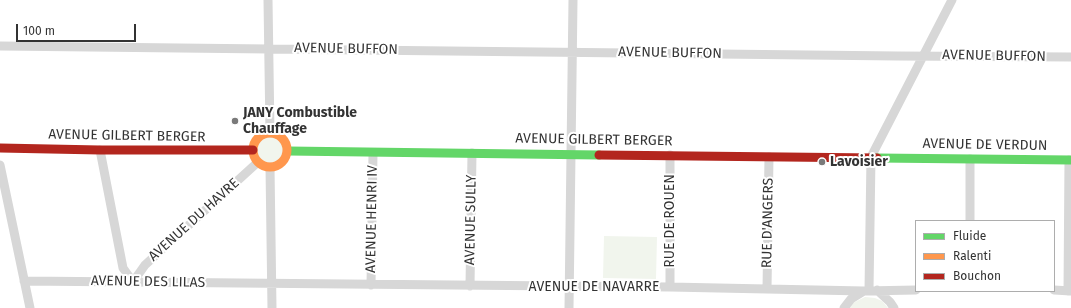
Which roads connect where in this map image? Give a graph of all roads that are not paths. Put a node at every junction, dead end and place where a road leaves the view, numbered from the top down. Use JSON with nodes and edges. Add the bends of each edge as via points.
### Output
{"nodes":[{"id":1,"x":268,"y":0,"type":"edge"},
{"id":2,"x":573,"y":0,"type":"edge"},
{"id":3,"x":952,"y":0,"type":"edge"},
{"id":4,"x":0,"y":46,"type":"edge"},
{"id":5,"x":269,"y":48,"type":"junction"},
{"id":6,"x":572,"y":52,"type":"junction"},
{"id":7,"x":923,"y":56,"type":"junction"},
{"id":8,"x":1071,"y":57,"type":"edge"},
{"id":9,"x":270,"y":133,"type":"junction"},
{"id":10,"x":0,"y":148,"type":"edge"},
{"id":11,"x":100,"y":150,"type":"junction"},
{"id":12,"x":253,"y":150,"type":"junction"},
{"id":13,"x":288,"y":151,"type":"junction"},
{"id":14,"x":373,"y":153,"type":"junction"},
{"id":15,"x":472,"y":153,"type":"junction"},
{"id":16,"x":571,"y":154,"type":"junction"},
{"id":17,"x":670,"y":155,"type":"junction"},
{"id":18,"x":769,"y":157,"type":"junction"},
{"id":19,"x":871,"y":157,"type":"junction"},
{"id":20,"x":899,"y":157,"type":"joint"},
{"id":21,"x":970,"y":159,"type":"junction"},
{"id":22,"x":1070,"y":160,"type":"edge"},
{"id":23,"x":258,"y":162,"type":"junction"},
{"id":24,"x":0,"y":165,"type":"edge"},
{"id":25,"x":270,"y":167,"type":"junction"},
{"id":26,"x":970,"y":220,"type":"edge"},
{"id":27,"x":24,"y":281,"type":"junction"},
{"id":28,"x":133,"y":282,"type":"junction"},
{"id":29,"x":272,"y":284,"type":"junction"},
{"id":30,"x":371,"y":285,"type":"junction"},
{"id":31,"x":470,"y":286,"type":"junction"},
{"id":32,"x":569,"y":287,"type":"junction"},
{"id":33,"x":670,"y":287,"type":"junction"},
{"id":34,"x":767,"y":289,"type":"junction"},
{"id":35,"x":915,"y":290,"type":"edge"},
{"id":36,"x":1055,"y":290,"type":"edge"},
{"id":37,"x":870,"y":291,"type":"junction"},
{"id":38,"x":1069,"y":291,"type":"edge"},
{"id":39,"x":30,"y":308,"type":"edge"},
{"id":40,"x":272,"y":308,"type":"edge"},
{"id":41,"x":569,"y":308,"type":"edge"},
{"id":42,"x":844,"y":308,"type":"edge"},
{"id":43,"x":894,"y":308,"type":"edge"}],
"edges":[{"from":1,"to":5,"type":"street"},
{"from":2,"to":6,"type":"street"},
{"from":3,"to":7,"type":"street"},
{"from":4,"to":5,"type":"street","name":"AVENUE BUFFON"},
{"from":5,"to":6,"type":"street","name":"AVENUE BUFFON"},
{"from":5,"to":9,"type":"street"},
{"from":6,"to":7,"type":"street","name":"AVENUE BUFFON"},
{"from":6,"to":16,"type":"street"},
{"from":7,"to":8,"type":"street","name":"AVENUE BUFFON"},
{"from":7,"to":19,"type":"street"},
{"from":9,"to":12,"type":"street","via":[[258,138]]},
{"from":9,"to":13,"type":"street","via":[[285,140]]},
{"from":10,"to":11,"type":"street","name":"AVENUE GILBERT BERGER"},
{"from":11,"to":12,"type":"street","name":"AVENUE GILBERT BERGER"},
{"from":11,"to":28,"type":"street","via":[[122,268]]},
{"from":12,"to":23,"type":"street"},
{"from":13,"to":14,"type":"street","name":"AVENUE GILBERT BERGER"},
{"from":13,"to":25,"type":"street","via":[[284,161]]},
{"from":14,"to":15,"type":"street","name":"AVENUE GILBERT BERGER"},
{"from":14,"to":30,"type":"street","name":"AVENUE HENRI IV"},
{"from":15,"to":16,"type":"street","name":"AVENUE GILBERT BERGER"},
{"from":15,"to":31,"type":"street","name":"AVENUE SULLY"},
{"from":16,"to":17,"type":"street","name":"AVENUE GILBERT BERGER"},
{"from":16,"to":32,"type":"street"},
{"from":17,"to":18,"type":"street","name":"AVENUE GILBERT BERGER"},
{"from":17,"to":33,"type":"street","name":"RUE DE ROUEN"},
{"from":18,"to":19,"type":"street","name":"AVENUE GILBERT BERGER"},
{"from":18,"to":34,"type":"street","name":"RUE D'ANGERS"},
{"from":19,"to":20,"type":"street","name":"AVENUE GILBERT BERGER"},
{"from":19,"to":37,"type":"street"},
{"from":20,"to":21,"type":"street","name":"AVENUE DE VERDUN"},
{"from":21,"to":22,"type":"street","name":"AVENUE DE VERDUN"},
{"from":21,"to":26,"type":"street"},
{"from":22,"to":38,"type":"street"},
{"from":23,"to":25,"type":"street"},
{"from":23,"to":28,"type":"street","name":"AVENUE DU HAVRE","via":[[145,265]]},
{"from":24,"to":27,"type":"street"},
{"from":25,"to":29,"type":"street"},
{"from":27,"to":28,"type":"street","name":"AVENUE DES LILAS"},
{"from":27,"to":39,"type":"street"},
{"from":28,"to":29,"type":"street","name":"AVENUE DES LILAS"},
{"from":29,"to":30,"type":"street","name":"AVENUE DE NAVARRE"},
{"from":29,"to":40,"type":"street"},
{"from":30,"to":31,"type":"street","name":"AVENUE DE NAVARRE"},
{"from":31,"to":32,"type":"street","name":"AVENUE DE NAVARRE"},
{"from":32,"to":33,"type":"street","name":"AVENUE DE NAVARRE"},
{"from":32,"to":41,"type":"street"},
{"from":33,"to":34,"type":"street","name":"AVENUE DE NAVARRE"},
{"from":34,"to":37,"type":"street","name":"AVENUE DE NAVARRE"},
{"from":35,"to":37,"type":"street","name":"AVENUE DE NAVARRE"},
{"from":36,"to":38,"type":"street"},
{"from":37,"to":42,"type":"street","via":[[851,299]]},
{"from":37,"to":43,"type":"street","via":[[890,302]]}]}
